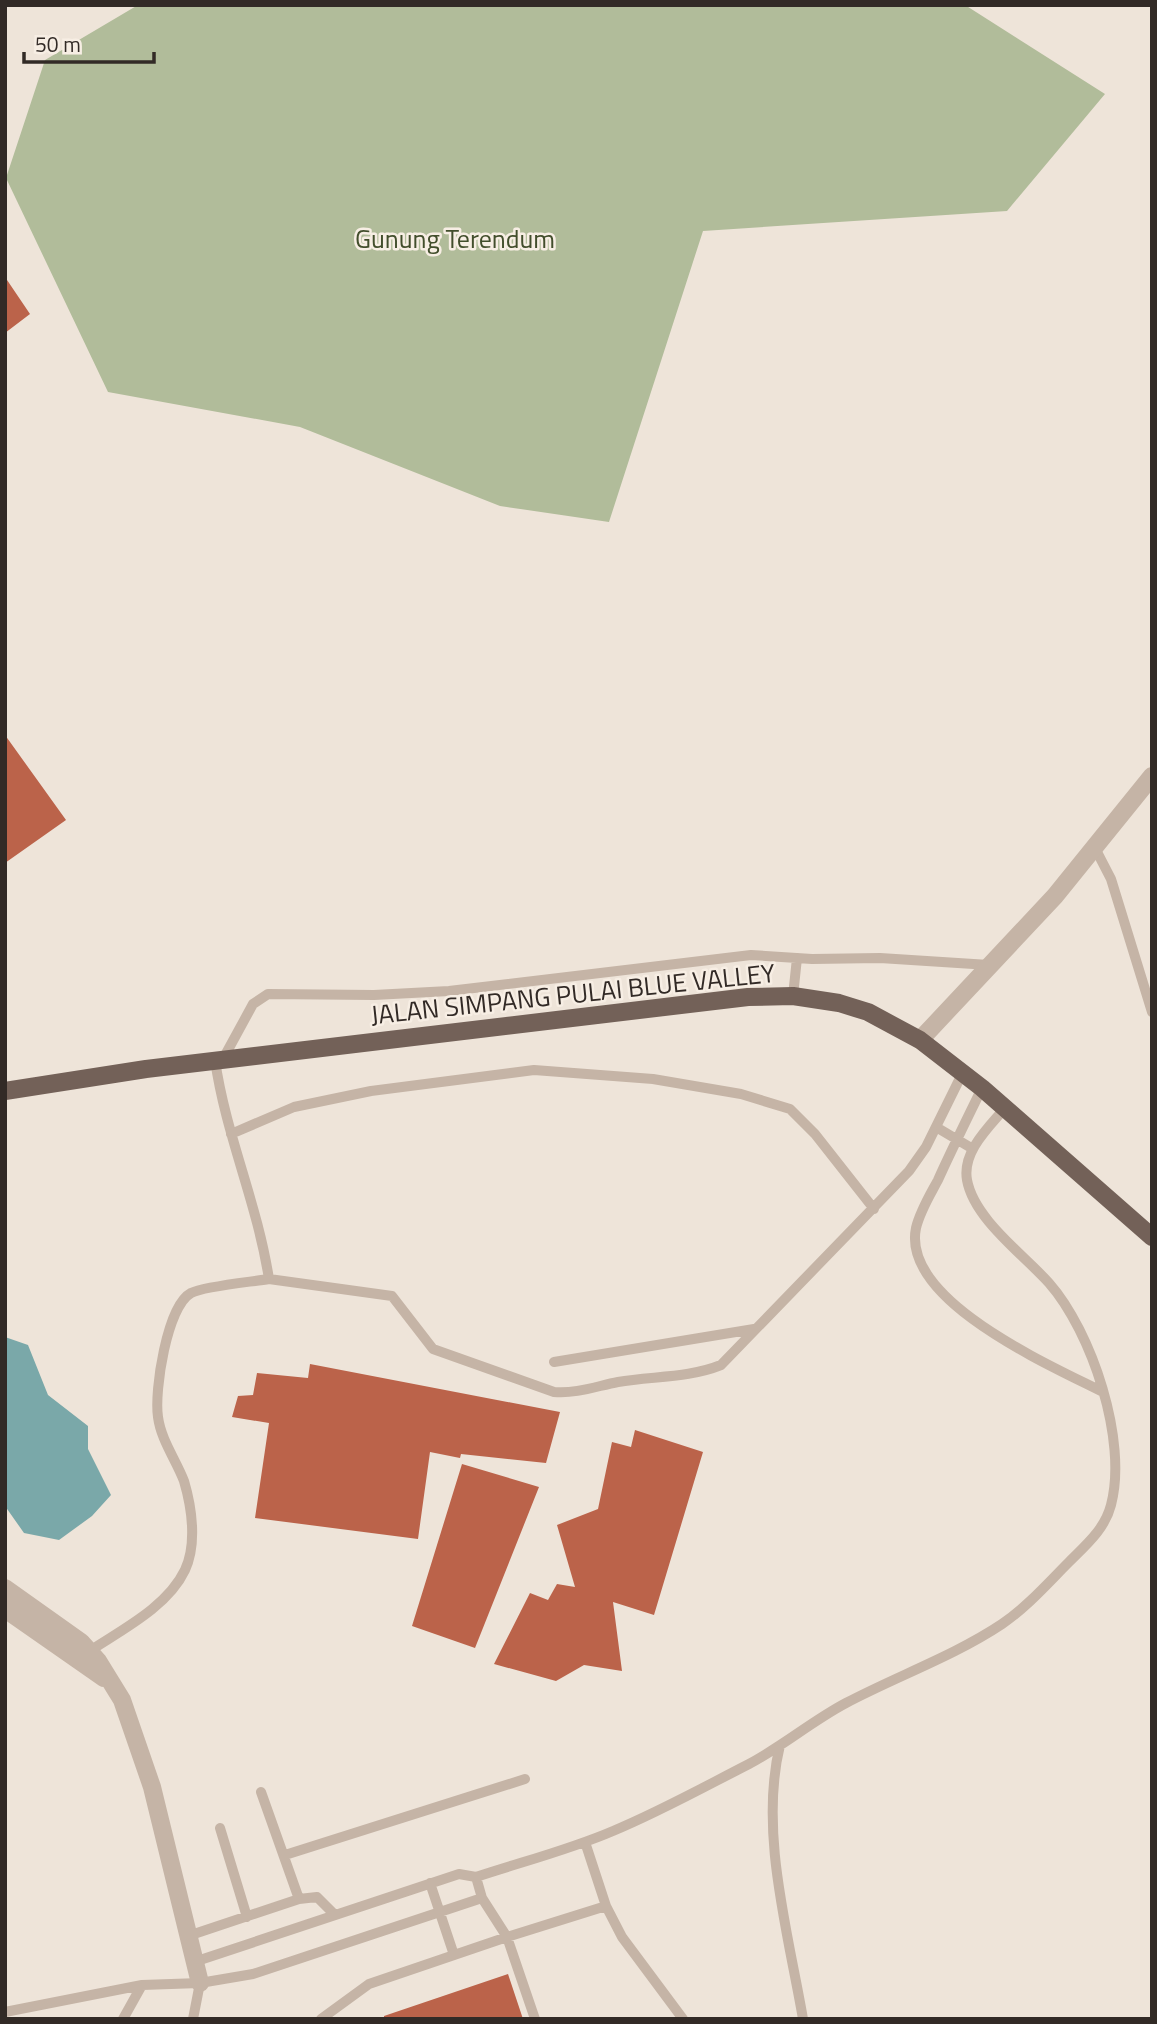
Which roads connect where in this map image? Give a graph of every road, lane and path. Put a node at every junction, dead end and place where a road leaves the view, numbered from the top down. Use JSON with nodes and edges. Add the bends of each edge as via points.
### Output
{"nodes":[{"id":1,"x":1152,"y":775,"type":"edge"},
{"id":2,"x":1095,"y":848,"type":"junction"},
{"id":3,"x":797,"y":958,"type":"junction"},
{"id":4,"x":989,"y":965,"type":"junction"},
{"id":5,"x":793,"y":996,"type":"junction"},
{"id":6,"x":1152,"y":1012,"type":"edge"},
{"id":7,"x":920,"y":1040,"type":"junction"},
{"id":8,"x":219,"y":1060,"type":"junction"},
{"id":9,"x":963,"y":1072,"type":"junction"},
{"id":10,"x":982,"y":1088,"type":"junction"},
{"id":11,"x":5,"y":1091,"type":"edge"},
{"id":12,"x":1005,"y":1108,"type":"junction"},
{"id":13,"x":936,"y":1127,"type":"junction"},
{"id":14,"x":231,"y":1134,"type":"junction"},
{"id":15,"x":957,"y":1140,"type":"junction"},
{"id":16,"x":973,"y":1149,"type":"junction"},
{"id":17,"x":874,"y":1209,"type":"junction"},
{"id":18,"x":1152,"y":1237,"type":"edge"},
{"id":19,"x":269,"y":1279,"type":"junction"},
{"id":20,"x":754,"y":1329,"type":"junction"},
{"id":21,"x":554,"y":1362,"type":"dead end"},
{"id":22,"x":1103,"y":1392,"type":"junction"},
{"id":23,"x":5,"y":1587,"type":"edge"},
{"id":24,"x":5,"y":1609,"type":"edge"},
{"id":25,"x":83,"y":1655,"type":"junction"},
{"id":26,"x":780,"y":1745,"type":"junction"},
{"id":27,"x":525,"y":1779,"type":"dead end"},
{"id":28,"x":261,"y":1793,"type":"dead end"},
{"id":29,"x":220,"y":1828,"type":"dead end"},
{"id":30,"x":584,"y":1842,"type":"junction"},
{"id":31,"x":285,"y":1855,"type":"junction"},
{"id":32,"x":476,"y":1877,"type":"junction"},
{"id":33,"x":430,"y":1883,"type":"junction"},
{"id":34,"x":482,"y":1898,"type":"junction"},
{"id":35,"x":299,"y":1899,"type":"junction"},
{"id":36,"x":606,"y":1906,"type":"junction"},
{"id":37,"x":439,"y":1912,"type":"junction"},
{"id":38,"x":335,"y":1915,"type":"junction"},
{"id":39,"x":247,"y":1917,"type":"junction"},
{"id":40,"x":188,"y":1936,"type":"junction"},
{"id":41,"x":507,"y":1937,"type":"junction"},
{"id":42,"x":454,"y":1955,"type":"junction"},
{"id":43,"x":194,"y":1962,"type":"junction"},
{"id":44,"x":200,"y":1983,"type":"junction"},
{"id":45,"x":142,"y":1985,"type":"junction"},
{"id":46,"x":5,"y":2012,"type":"edge"},
{"id":47,"x":123,"y":2019,"type":"edge"},
{"id":48,"x":194,"y":2019,"type":"edge"},
{"id":49,"x":321,"y":2019,"type":"edge"},
{"id":50,"x":535,"y":2019,"type":"edge"},
{"id":51,"x":683,"y":2019,"type":"edge"},
{"id":52,"x":803,"y":2019,"type":"edge"}],
"edges":[{"from":1,"to":2,"type":"street"},
{"from":2,"to":4,"type":"street"},
{"from":2,"to":6,"type":"lane","via":[[1111,879]]},
{"from":3,"to":4,"type":"lane"},
{"from":3,"to":5,"type":"lane"},
{"from":3,"to":8,"type":"lane","via":[[751,955],[449,991],[268,994],[253,1004]]},
{"from":4,"to":7,"type":"street"},
{"from":5,"to":7,"type":"main road","name":"JALAN SIMPANG PULAI BLUE VALLEY","via":[[868,1012]]},
{"from":5,"to":8,"type":"main road","name":"JALAN SIMPANG PULAI BLUE VALLEY","via":[[736,998]]},
{"from":7,"to":9,"type":"main road","name":"JALAN SIMPANG PULAI BLUE VALLEY"},
{"from":8,"to":11,"type":"main road","name":"JALAN SIMPANG PULAI BLUE VALLEY"},
{"from":8,"to":14,"type":"lane"},
{"from":9,"to":10,"type":"main road","name":"JALAN SIMPANG PULAI BLUE VALLEY"},
{"from":9,"to":13,"type":"lane"},
{"from":10,"to":12,"type":"main road","name":"JALAN SIMPANG PULAI BLUE VALLEY"},
{"from":10,"to":15,"type":"lane"},
{"from":12,"to":16,"type":"lane"},
{"from":12,"to":18,"type":"main road","name":"JALAN SIMPANG PULAI BLUE VALLEY"},
{"from":13,"to":15,"type":"lane"},
{"from":13,"to":17,"type":"lane","via":[[909,1171]]},
{"from":14,"to":17,"type":"lane","via":[[294,1107],[371,1091],[534,1070],[653,1079],[741,1094],[790,1109]]},
{"from":14,"to":19,"type":"lane","via":[[254,1201]]},
{"from":15,"to":16,"type":"lane"},
{"from":15,"to":22,"type":"lane","via":[[916,1230],[915,1243],[927,1272],[984,1328]]},
{"from":16,"to":22,"type":"lane","via":[[967,1163],[972,1196],[1051,1285],[1082,1339]]},
{"from":17,"to":20,"type":"lane"},
{"from":19,"to":20,"type":"lane","via":[[392,1296],[433,1349],[554,1392],[707,1371],[721,1364]]},
{"from":19,"to":25,"type":"lane","via":[[192,1293],[177,1305],[170,1322],[158,1417],[184,1482],[192,1547],[174,1590]]},
{"from":20,"to":21,"type":"lane"},
{"from":22,"to":26,"type":"lane","via":[[1112,1431],[1115,1486],[1100,1530],[1004,1622],[844,1704]]},
{"from":23,"to":25,"type":"street","via":[[64,1627]]},
{"from":24,"to":25,"type":"street"},
{"from":25,"to":40,"type":"street","via":[[113,1684],[139,1743]]},
{"from":26,"to":30,"type":"lane"},
{"from":26,"to":52,"type":"lane","via":[[772,1777],[770,1818]]},
{"from":27,"to":31,"type":"lane"},
{"from":28,"to":31,"type":"lane"},
{"from":29,"to":39,"type":"lane"},
{"from":30,"to":32,"type":"lane"},
{"from":30,"to":36,"type":"lane"},
{"from":31,"to":35,"type":"lane"},
{"from":32,"to":33,"type":"lane","via":[[458,1874]]},
{"from":32,"to":34,"type":"lane"},
{"from":33,"to":37,"type":"lane"},
{"from":33,"to":38,"type":"lane"},
{"from":34,"to":37,"type":"lane"},
{"from":34,"to":41,"type":"lane"},
{"from":35,"to":38,"type":"lane","via":[[317,1897]]},
{"from":35,"to":39,"type":"lane"},
{"from":36,"to":41,"type":"lane"},
{"from":36,"to":51,"type":"lane","via":[[622,1937]]},
{"from":37,"to":42,"type":"lane"},
{"from":37,"to":44,"type":"lane","via":[[253,1974]]},
{"from":38,"to":43,"type":"lane"},
{"from":39,"to":40,"type":"lane"},
{"from":40,"to":43,"type":"street"},
{"from":41,"to":42,"type":"lane"},
{"from":41,"to":50,"type":"lane"},
{"from":42,"to":49,"type":"lane","via":[[369,1984]]},
{"from":43,"to":44,"type":"street"},
{"from":44,"to":45,"type":"lane"},
{"from":44,"to":48,"type":"lane"},
{"from":45,"to":46,"type":"lane"},
{"from":45,"to":47,"type":"lane"}]}
